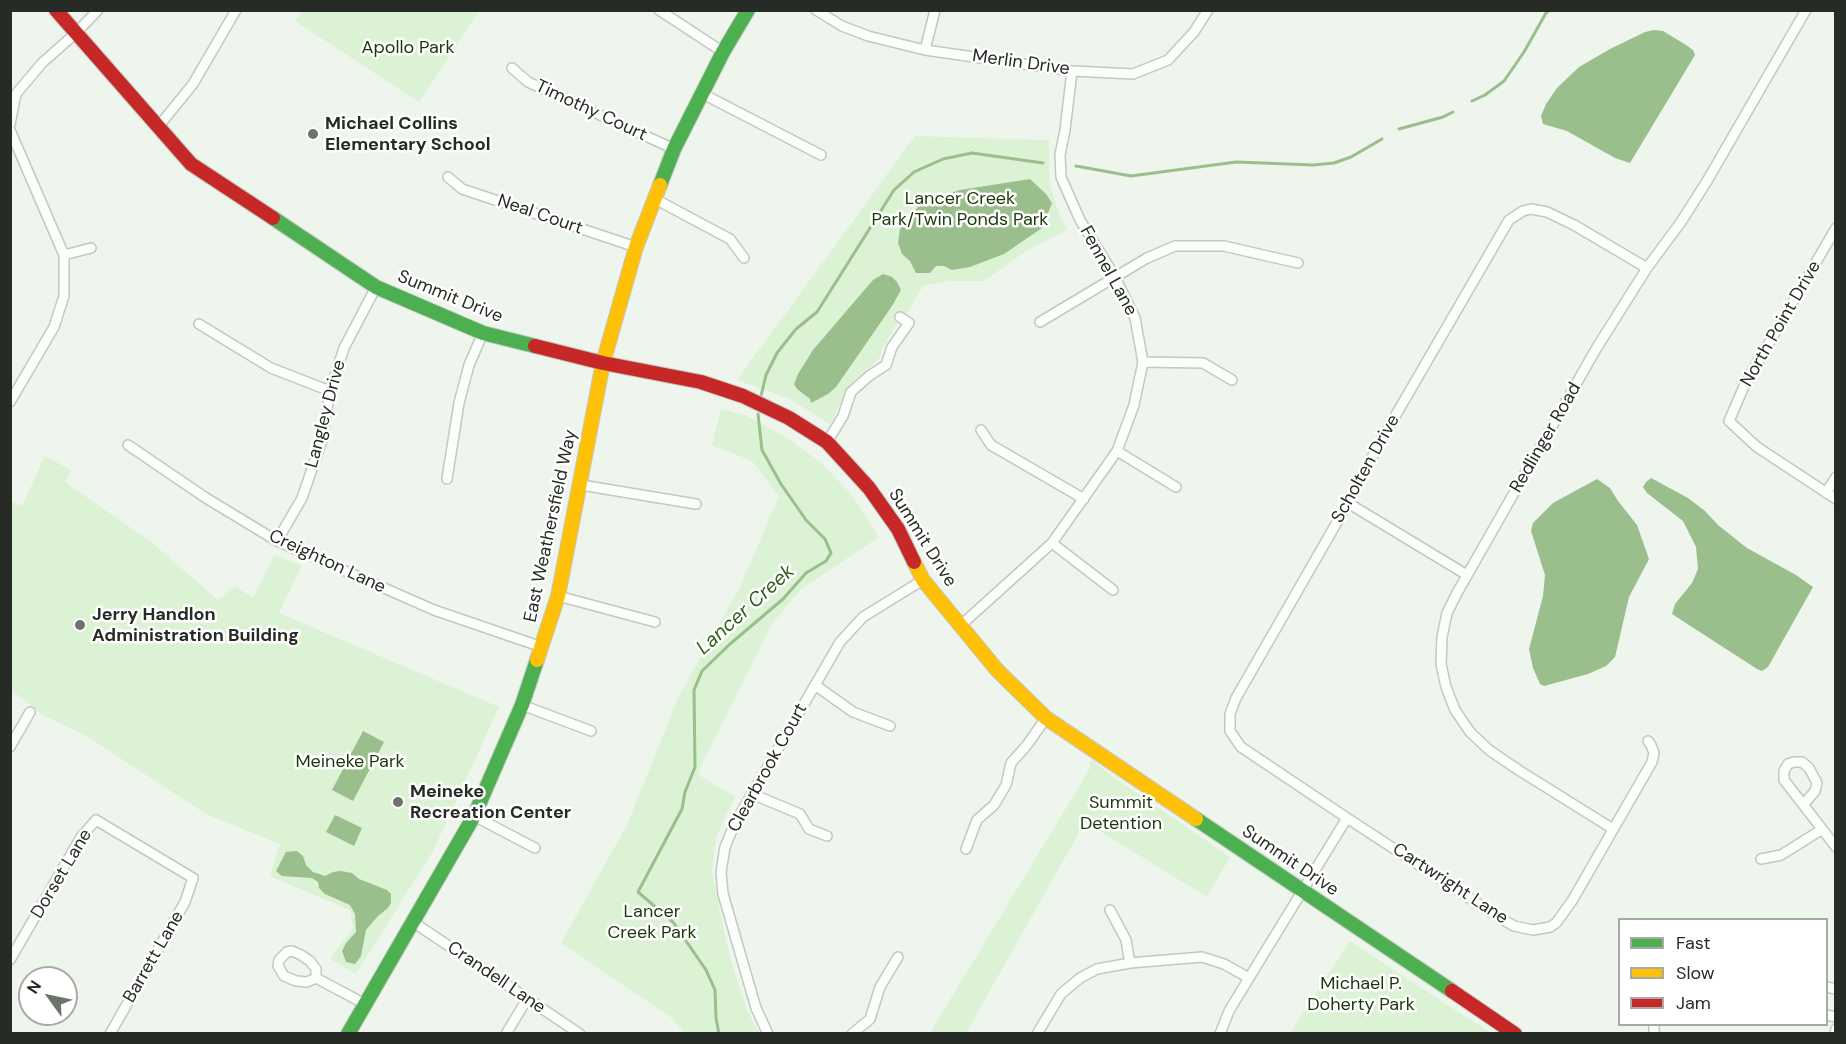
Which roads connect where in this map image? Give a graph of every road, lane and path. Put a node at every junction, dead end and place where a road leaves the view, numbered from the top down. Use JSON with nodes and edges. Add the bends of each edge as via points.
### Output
{"nodes":[{"id":1,"x":56,"y":10,"type":"edge"},
{"id":2,"x":98,"y":10,"type":"edge"},
{"id":3,"x":236,"y":10,"type":"edge"},
{"id":4,"x":659,"y":10,"type":"edge"},
{"id":5,"x":748,"y":10,"type":"edge"},
{"id":6,"x":816,"y":10,"type":"edge"},
{"id":7,"x":935,"y":10,"type":"edge"},
{"id":8,"x":1208,"y":10,"type":"edge"},
{"id":9,"x":1806,"y":10,"type":"edge"},
{"id":10,"x":76,"y":33,"type":"junction"},
{"id":11,"x":925,"y":50,"type":"junction"},
{"id":12,"x":723,"y":52,"type":"junction"},
{"id":13,"x":512,"y":68,"type":"dead end"},
{"id":14,"x":1072,"y":71,"type":"junction"},
{"id":15,"x":701,"y":93,"type":"junction"},
{"id":16,"x":10,"y":124,"type":"edge"},
{"id":17,"x":158,"y":127,"type":"junction"},
{"id":18,"x":10,"y":130,"type":"edge"},
{"id":19,"x":674,"y":150,"type":"junction"},
{"id":20,"x":821,"y":155,"type":"dead end"},
{"id":21,"x":448,"y":177,"type":"dead end"},
{"id":22,"x":655,"y":199,"type":"junction"},
{"id":23,"x":1836,"y":228,"type":"edge"},
{"id":24,"x":636,"y":247,"type":"junction"},
{"id":25,"x":91,"y":248,"type":"dead end"},
{"id":26,"x":64,"y":255,"type":"junction"},
{"id":27,"x":744,"y":258,"type":"dead end"},
{"id":28,"x":1298,"y":262,"type":"dead end"},
{"id":29,"x":1647,"y":267,"type":"junction"},
{"id":30,"x":1115,"y":277,"type":"junction"},
{"id":31,"x":376,"y":287,"type":"junction"},
{"id":32,"x":900,"y":317,"type":"dead end"},
{"id":33,"x":1040,"y":322,"type":"dead end"},
{"id":34,"x":200,"y":324,"type":"dead end"},
{"id":35,"x":483,"y":333,"type":"junction"},
{"id":36,"x":1143,"y":362,"type":"junction"},
{"id":37,"x":603,"y":363,"type":"junction"},
{"id":38,"x":1232,"y":380,"type":"dead end"},
{"id":39,"x":330,"y":391,"type":"junction"},
{"id":40,"x":10,"y":402,"type":"edge"},
{"id":41,"x":981,"y":430,"type":"dead end"},
{"id":42,"x":827,"y":442,"type":"junction"},
{"id":43,"x":128,"y":445,"type":"dead end"},
{"id":44,"x":1117,"y":451,"type":"junction"},
{"id":45,"x":1836,"y":477,"type":"edge"},
{"id":46,"x":447,"y":479,"type":"dead end"},
{"id":47,"x":581,"y":485,"type":"junction"},
{"id":48,"x":1176,"y":487,"type":"dead end"},
{"id":49,"x":1826,"y":493,"type":"junction"},
{"id":50,"x":1084,"y":499,"type":"junction"},
{"id":51,"x":1836,"y":499,"type":"edge"},
{"id":52,"x":1348,"y":503,"type":"junction"},
{"id":53,"x":696,"y":504,"type":"dead end"},
{"id":54,"x":277,"y":542,"type":"junction"},
{"id":55,"x":1052,"y":543,"type":"junction"},
{"id":56,"x":1467,"y":575,"type":"junction"},
{"id":57,"x":923,"y":580,"type":"junction"},
{"id":58,"x":1113,"y":590,"type":"dead end"},
{"id":59,"x":558,"y":596,"type":"junction"},
{"id":60,"x":655,"y":622,"type":"dead end"},
{"id":61,"x":960,"y":626,"type":"junction"},
{"id":62,"x":542,"y":647,"type":"junction"},
{"id":63,"x":815,"y":685,"type":"junction"},
{"id":64,"x":522,"y":705,"type":"junction"},
{"id":65,"x":30,"y":712,"type":"dead end"},
{"id":66,"x":1046,"y":718,"type":"junction"},
{"id":67,"x":890,"y":726,"type":"dead end"},
{"id":68,"x":591,"y":731,"type":"dead end"},
{"id":69,"x":1648,"y":741,"type":"dead end"},
{"id":70,"x":12,"y":742,"type":"edge"},
{"id":71,"x":752,"y":794,"type":"junction"},
{"id":72,"x":1804,"y":804,"type":"junction"},
{"id":73,"x":474,"y":816,"type":"junction"},
{"id":74,"x":1347,"y":818,"type":"junction"},
{"id":75,"x":1613,"y":829,"type":"junction"},
{"id":76,"x":1821,"y":830,"type":"junction"},
{"id":77,"x":827,"y":836,"type":"dead end"},
{"id":78,"x":1836,"y":847,"type":"edge"},
{"id":79,"x":535,"y":848,"type":"dead end"},
{"id":80,"x":966,"y":849,"type":"dead end"},
{"id":81,"x":1761,"y":859,"type":"dead end"},
{"id":82,"x":193,"y":879,"type":"joint"},
{"id":83,"x":1302,"y":891,"type":"junction"},
{"id":84,"x":1110,"y":910,"type":"dead end"},
{"id":85,"x":413,"y":922,"type":"junction"},
{"id":86,"x":898,"y":957,"type":"dead end"},
{"id":87,"x":10,"y":960,"type":"edge"},
{"id":88,"x":1130,"y":963,"type":"junction"},
{"id":89,"x":316,"y":978,"type":"dead end"},
{"id":90,"x":1249,"y":978,"type":"junction"},
{"id":91,"x":527,"y":999,"type":"junction"},
{"id":92,"x":365,"y":1004,"type":"junction"},
{"id":93,"x":110,"y":1034,"type":"edge"},
{"id":94,"x":348,"y":1034,"type":"edge"},
{"id":95,"x":506,"y":1034,"type":"edge"},
{"id":96,"x":579,"y":1034,"type":"edge"},
{"id":97,"x":768,"y":1034,"type":"edge"},
{"id":98,"x":852,"y":1034,"type":"edge"},
{"id":99,"x":1037,"y":1034,"type":"edge"},
{"id":100,"x":1220,"y":1034,"type":"edge"},
{"id":101,"x":1515,"y":1034,"type":"edge"}],
"edges":[{"from":1,"to":10,"type":"street","name":"Summit Drive"},
{"from":2,"to":10,"type":"street"},
{"from":3,"to":17,"type":"street","via":[[194,84]]},
{"from":4,"to":12,"type":"street"},
{"from":5,"to":12,"type":"street","name":"East Weathersfield Way"},
{"from":6,"to":11,"type":"street","name":"Merlin Drive","via":[[868,36]]},
{"from":7,"to":11,"type":"street"},
{"from":8,"to":14,"type":"street","name":"Merlin Drive","via":[[1168,60],[1133,75]]},
{"from":9,"to":29,"type":"street","name":"Redlinger Road","via":[[1707,181]]},
{"from":10,"to":16,"type":"street","via":[[42,63],[16,94]]},
{"from":10,"to":17,"type":"street","name":"Summit Drive"},
{"from":11,"to":14,"type":"street","name":"Merlin Drive"},
{"from":12,"to":15,"type":"street","name":"East Weathersfield Way"},
{"from":13,"to":19,"type":"street","name":"Timothy Court","via":[[528,82]]},
{"from":14,"to":30,"type":"street","name":"Fennel Lane","via":[[1060,155],[1061,177],[1080,220]]},
{"from":15,"to":19,"type":"street","name":"East Weathersfield Way"},
{"from":15,"to":20,"type":"street"},
{"from":17,"to":31,"type":"street","name":"Summit Drive","via":[[191,164]]},
{"from":18,"to":26,"type":"street"},
{"from":19,"to":22,"type":"street","name":"East Weathersfield Way"},
{"from":21,"to":24,"type":"street","name":"Neal Court","via":[[462,189]]},
{"from":22,"to":24,"type":"street","name":"East Weathersfield Way"},
{"from":22,"to":27,"type":"street","via":[[730,239]]},
{"from":23,"to":49,"type":"street","name":"North Point Drive","via":[[1745,384],[1729,421],[1757,447]]},
{"from":24,"to":37,"type":"street","name":"East Weathersfield Way"},
{"from":25,"to":26,"type":"street"},
{"from":26,"to":40,"type":"street","via":[[64,296],[54,327]]},
{"from":28,"to":30,"type":"street","via":[[1224,246],[1175,246]]},
{"from":29,"to":52,"type":"street","name":"Scholten Drive","via":[[1558,216],[1531,209],[1514,216]]},
{"from":29,"to":56,"type":"street","name":"Redlinger Road"},
{"from":30,"to":33,"type":"street"},
{"from":30,"to":36,"type":"street","name":"Fennel Lane","via":[[1136,318]]},
{"from":31,"to":35,"type":"street","name":"Summit Drive"},
{"from":31,"to":39,"type":"street","name":"Langley Drive","via":[[344,348]]},
{"from":32,"to":42,"type":"street","via":[[909,323],[892,347],[886,365],[851,392],[843,416]]},
{"from":34,"to":39,"type":"street","via":[[271,368]]},
{"from":35,"to":37,"type":"street","name":"Summit Drive"},
{"from":35,"to":46,"type":"street","via":[[469,365],[459,404]]},
{"from":36,"to":38,"type":"street","via":[[1203,363]]},
{"from":36,"to":44,"type":"street","name":"Fennel Lane","via":[[1134,405]]},
{"from":37,"to":42,"type":"street","name":"Summit Drive","via":[[701,382],[743,396]]},
{"from":37,"to":47,"type":"street","name":"East Weathersfield Way"},
{"from":39,"to":54,"type":"street","name":"Langley Drive","via":[[322,440],[302,498]]},
{"from":41,"to":50,"type":"street","via":[[992,445]]},
{"from":42,"to":57,"type":"street","name":"Summit Drive","via":[[869,488],[898,529]]},
{"from":43,"to":54,"type":"street","name":"Creighton Lane"},
{"from":44,"to":48,"type":"street"},
{"from":44,"to":50,"type":"street","name":"Fennel Lane"},
{"from":45,"to":49,"type":"street"},
{"from":47,"to":53,"type":"street"},
{"from":47,"to":59,"type":"street","name":"East Weathersfield Way"},
{"from":49,"to":51,"type":"street"},
{"from":50,"to":55,"type":"street","name":"Fennel Lane"},
{"from":52,"to":56,"type":"street"},
{"from":52,"to":74,"type":"street","name":"Scholten Drive","via":[[1230,714],[1230,731],[1241,747]]},
{"from":54,"to":62,"type":"street","name":"Creighton Lane","via":[[434,610]]},
{"from":55,"to":58,"type":"street"},
{"from":55,"to":61,"type":"street","name":"Fennel Lane"},
{"from":56,"to":75,"type":"street","name":"Redlinger Road","via":[[1448,614],[1442,637],[1446,687],[1455,710],[1489,750]]},
{"from":57,"to":61,"type":"street","name":"Summit Drive"},
{"from":57,"to":63,"type":"street","name":"Clearbrook Court","via":[[864,617],[840,642]]},
{"from":59,"to":60,"type":"street"},
{"from":59,"to":62,"type":"street","name":"East Weathersfield Way"},
{"from":61,"to":66,"type":"street","name":"Summit Drive","via":[[996,670]]},
{"from":62,"to":64,"type":"street","name":"East Weathersfield Way"},
{"from":63,"to":67,"type":"street","via":[[853,712]]},
{"from":63,"to":71,"type":"street","name":"Clearbrook Court"},
{"from":64,"to":68,"type":"street"},
{"from":64,"to":73,"type":"street","name":"East Weathersfield Way"},
{"from":65,"to":70,"type":"street"},
{"from":66,"to":80,"type":"street","via":[[1011,763],[1006,785],[994,805],[977,820]]},
{"from":66,"to":83,"type":"street","name":"Summit Drive"},
{"from":69,"to":75,"type":"street","name":"Cartwright Lane","via":[[1654,753],[1652,762]]},
{"from":71,"to":77,"type":"street","via":[[800,814],[809,829]]},
{"from":71,"to":97,"type":"street","name":"Clearbrook Court","via":[[725,847],[721,872],[737,944]]},
{"from":72,"to":72,"type":"street","via":[[1784,780],[1784,771],[1794,762],[1809,768],[1817,783]]},
{"from":72,"to":76,"type":"street"},
{"from":73,"to":79,"type":"street"},
{"from":73,"to":85,"type":"street","name":"East Weathersfield Way"},
{"from":74,"to":75,"type":"street","name":"Cartwright Lane","via":[[1500,918],[1533,930],[1550,927],[1563,916]]},
{"from":74,"to":83,"type":"street"},
{"from":76,"to":78,"type":"street"},
{"from":76,"to":81,"type":"street","via":[[1781,855]]},
{"from":82,"to":87,"type":"street","name":"Dorset Lane","via":[[96,820],[81,837]]},
{"from":82,"to":93,"type":"street","name":"Barrett Lane","via":[[185,902]]},
{"from":83,"to":90,"type":"street"},
{"from":83,"to":101,"type":"street","name":"Summit Drive"},
{"from":84,"to":88,"type":"street","via":[[1126,940]]},
{"from":85,"to":91,"type":"street","name":"Crandell Lane"},
{"from":85,"to":92,"type":"street","name":"East Weathersfield Way"},
{"from":86,"to":98,"type":"street","via":[[880,987],[870,1019]]},
{"from":88,"to":90,"type":"street","via":[[1202,957]]},
{"from":88,"to":99,"type":"street","via":[[1097,969],[1071,984],[1057,999]]},
{"from":89,"to":92,"type":"street"},
{"from":90,"to":100,"type":"street"},
{"from":91,"to":95,"type":"street"},
{"from":91,"to":96,"type":"street","name":"Crandell Lane"},
{"from":92,"to":94,"type":"street","name":"East Weathersfield Way"}]}
